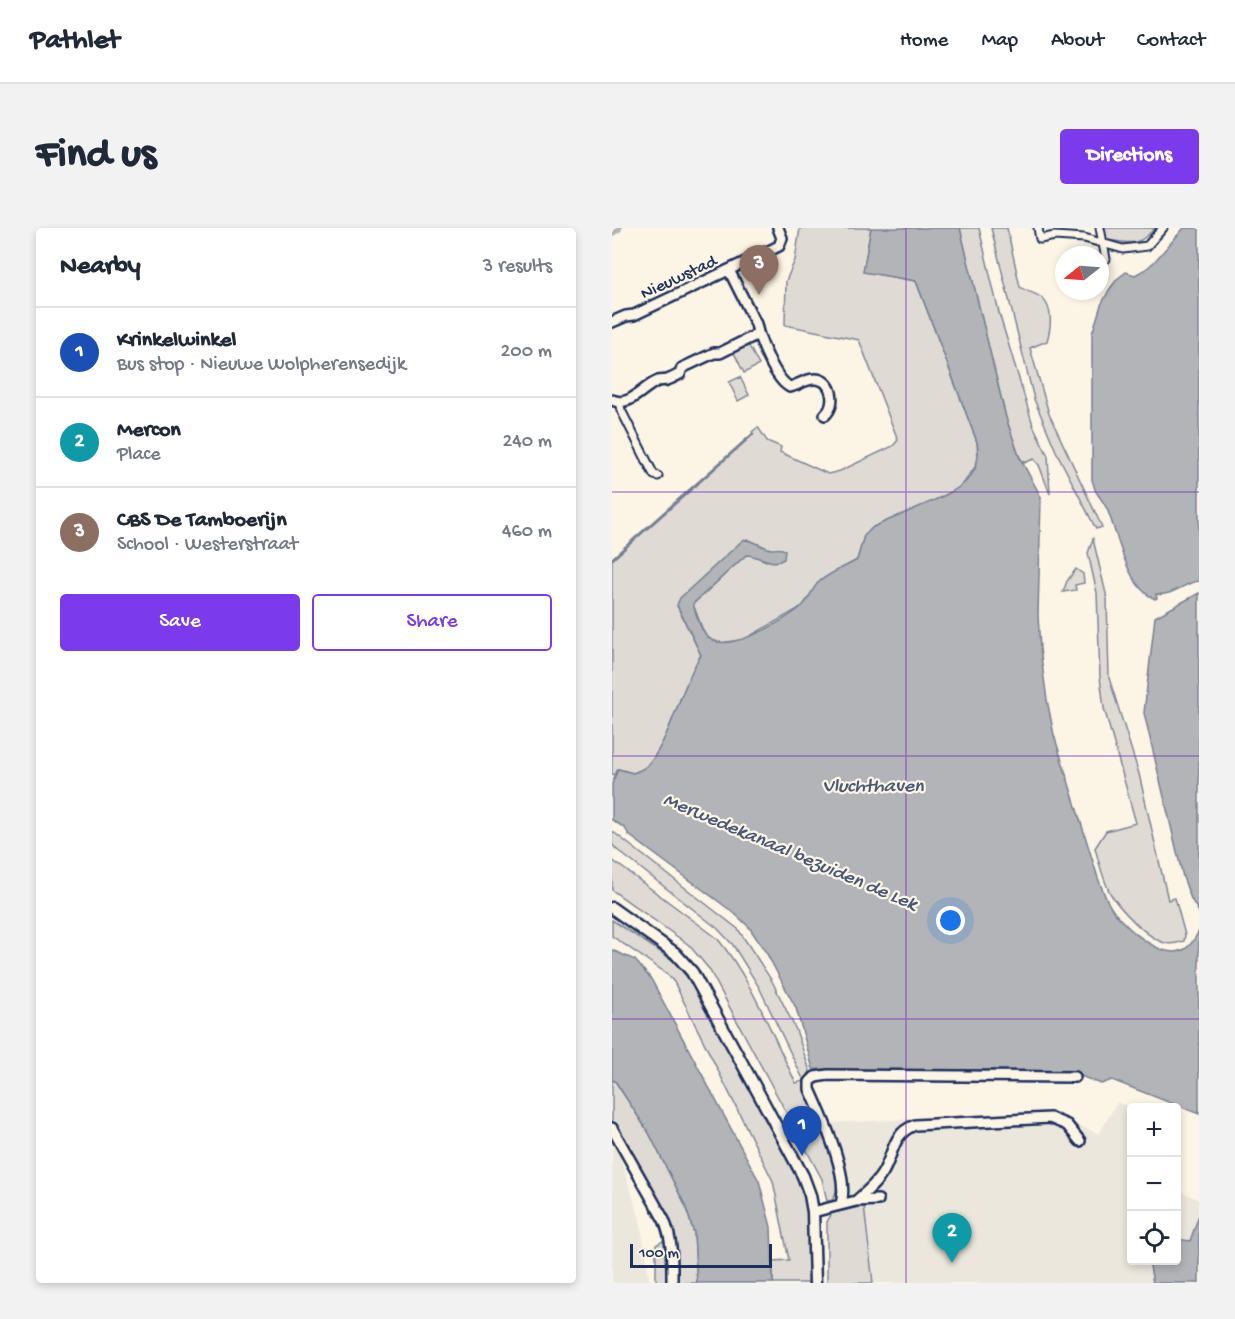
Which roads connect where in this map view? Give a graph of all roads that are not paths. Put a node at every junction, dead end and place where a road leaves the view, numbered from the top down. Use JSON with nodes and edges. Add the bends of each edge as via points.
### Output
{"nodes":[{"id":1,"x":1038,"y":228,"type":"edge"},
{"id":2,"x":1100,"y":228,"type":"edge"},
{"id":3,"x":1162,"y":228,"type":"edge"},
{"id":4,"x":780,"y":231,"type":"edge"},
{"id":5,"x":1102,"y":242,"type":"junction"},
{"id":6,"x":1103,"y":246,"type":"edge"},
{"id":7,"x":729,"y":270,"type":"junction"},
{"id":8,"x":612,"y":322,"type":"edge"},
{"id":9,"x":758,"y":334,"type":"junction"},
{"id":10,"x":616,"y":401,"type":"edge"},
{"id":11,"x":825,"y":415,"type":"dead end"},
{"id":12,"x":658,"y":476,"type":"dead end"},
{"id":13,"x":612,"y":908,"type":"edge"},
{"id":14,"x":1075,"y":1077,"type":"dead end"},
{"id":15,"x":612,"y":1128,"type":"edge"},
{"id":16,"x":1080,"y":1140,"type":"dead end"},
{"id":17,"x":616,"y":1144,"type":"edge"},
{"id":18,"x":856,"y":1200,"type":"junction"},
{"id":19,"x":878,"y":1200,"type":"dead end"},
{"id":20,"x":842,"y":1204,"type":"junction"},
{"id":21,"x":813,"y":1212,"type":"junction"},
{"id":22,"x":672,"y":1283,"type":"edge"},
{"id":23,"x":815,"y":1283,"type":"edge"}],
"edges":[{"from":1,"to":5,"type":"street","via":[[1040,239],[1055,236]]},
{"from":2,"to":5,"type":"street"},
{"from":3,"to":5,"type":"street","via":[[1147,246],[1123,249]]},
{"from":4,"to":7,"type":"street","name":"Nieuwstad","via":[[779,246]]},
{"from":5,"to":6,"type":"street"},
{"from":7,"to":8,"type":"street","name":"Nieuwstad"},
{"from":7,"to":9,"type":"street"},
{"from":9,"to":10,"type":"street","via":[[682,368],[680,374],[650,385],[645,392]]},
{"from":9,"to":11,"type":"street","via":[[786,385],[814,379],[828,386],[832,403]]},
{"from":10,"to":12,"type":"street","via":[[654,475]]},
{"from":13,"to":21,"type":"street","via":[[675,953],[692,972],[803,1176]]},
{"from":14,"to":20,"type":"street","via":[[815,1077],[810,1089],[840,1171]]},
{"from":15,"to":17,"type":"street"},
{"from":16,"to":18,"type":"street","via":[[1067,1125],[1050,1118],[915,1125],[899,1134],[883,1173]]},
{"from":17,"to":22,"type":"street","via":[[670,1233]]},
{"from":18,"to":19,"type":"street"},
{"from":18,"to":20,"type":"street"},
{"from":20,"to":21,"type":"street"},
{"from":21,"to":23,"type":"street"}]}
